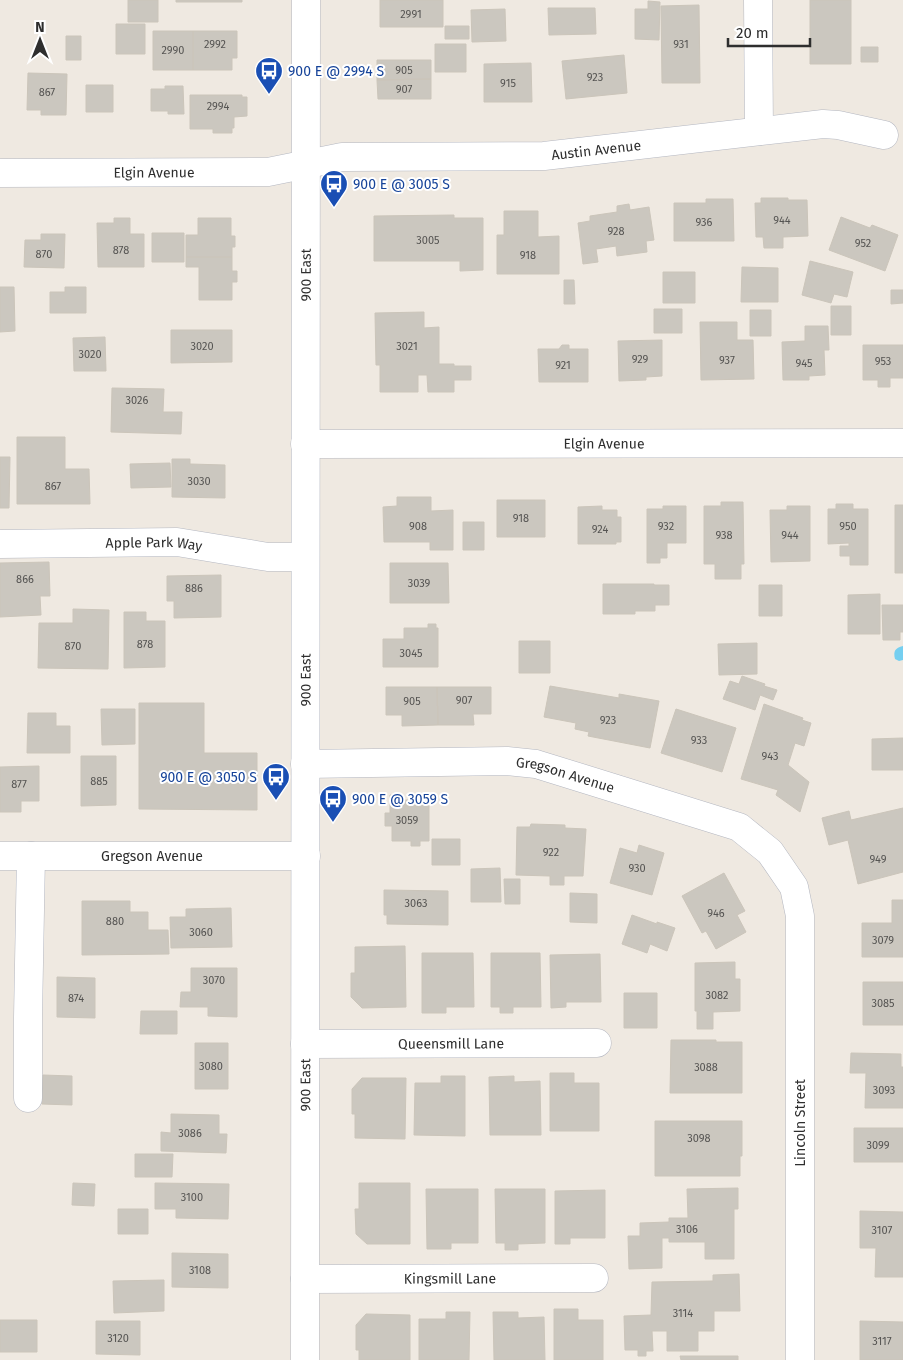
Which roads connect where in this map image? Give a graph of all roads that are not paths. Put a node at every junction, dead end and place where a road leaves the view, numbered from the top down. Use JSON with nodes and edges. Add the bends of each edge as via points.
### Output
{"nodes":[{"id":1,"x":306,"y":0,"type":"edge"},
{"id":2,"x":758,"y":0,"type":"edge"},
{"id":3,"x":759,"y":131,"type":"junction"},
{"id":4,"x":884,"y":135,"type":"dead end"},
{"id":5,"x":306,"y":164,"type":"junction"},
{"id":6,"x":0,"y":173,"type":"edge"},
{"id":7,"x":903,"y":442,"type":"edge"},
{"id":8,"x":305,"y":444,"type":"junction"},
{"id":9,"x":0,"y":544,"type":"edge"},
{"id":10,"x":305,"y":558,"type":"junction"},
{"id":11,"x":305,"y":764,"type":"junction"},
{"id":12,"x":0,"y":856,"type":"edge"},
{"id":13,"x":31,"y":856,"type":"junction"},
{"id":14,"x":306,"y":856,"type":"junction"},
{"id":15,"x":794,"y":887,"type":"joint"},
{"id":16,"x":597,"y":1043,"type":"dead end"},
{"id":17,"x":305,"y":1044,"type":"junction"},
{"id":18,"x":28,"y":1098,"type":"dead end"},
{"id":19,"x":594,"y":1278,"type":"dead end"},
{"id":20,"x":305,"y":1279,"type":"junction"},
{"id":21,"x":305,"y":1360,"type":"edge"},
{"id":22,"x":800,"y":1360,"type":"edge"}],
"edges":[{"from":1,"to":5,"type":"street","name":"900 East"},
{"from":2,"to":3,"type":"street"},
{"from":3,"to":4,"type":"street","name":"Austin Avenue","via":[[823,124]]},
{"from":3,"to":5,"type":"street","name":"Austin Avenue","via":[[550,156],[342,157]]},
{"from":5,"to":6,"type":"street","name":"Elgin Avenue","via":[[268,172]]},
{"from":5,"to":8,"type":"street","name":"900 East"},
{"from":7,"to":8,"type":"street","name":"Elgin Avenue"},
{"from":8,"to":10,"type":"street","name":"900 East"},
{"from":9,"to":10,"type":"street","name":"Apple Park Way","via":[[177,542],[268,557]]},
{"from":10,"to":11,"type":"street","name":"900 East"},
{"from":11,"to":14,"type":"street","name":"900 East"},
{"from":11,"to":15,"type":"street","name":"Gregson Avenue","via":[[507,761],[536,764],[739,827],[770,852]]},
{"from":12,"to":13,"type":"street","name":"Gregson Avenue"},
{"from":13,"to":14,"type":"street","name":"Gregson Avenue"},
{"from":13,"to":18,"type":"street"},
{"from":14,"to":17,"type":"street","name":"900 East"},
{"from":15,"to":22,"type":"street","name":"Lincoln Street","via":[[800,916]]},
{"from":16,"to":17,"type":"street","name":"Queensmill Lane"},
{"from":17,"to":20,"type":"street","name":"900 East"},
{"from":19,"to":20,"type":"street","name":"Kingsmill Lane"},
{"from":20,"to":21,"type":"street","name":"900 East"}]}
